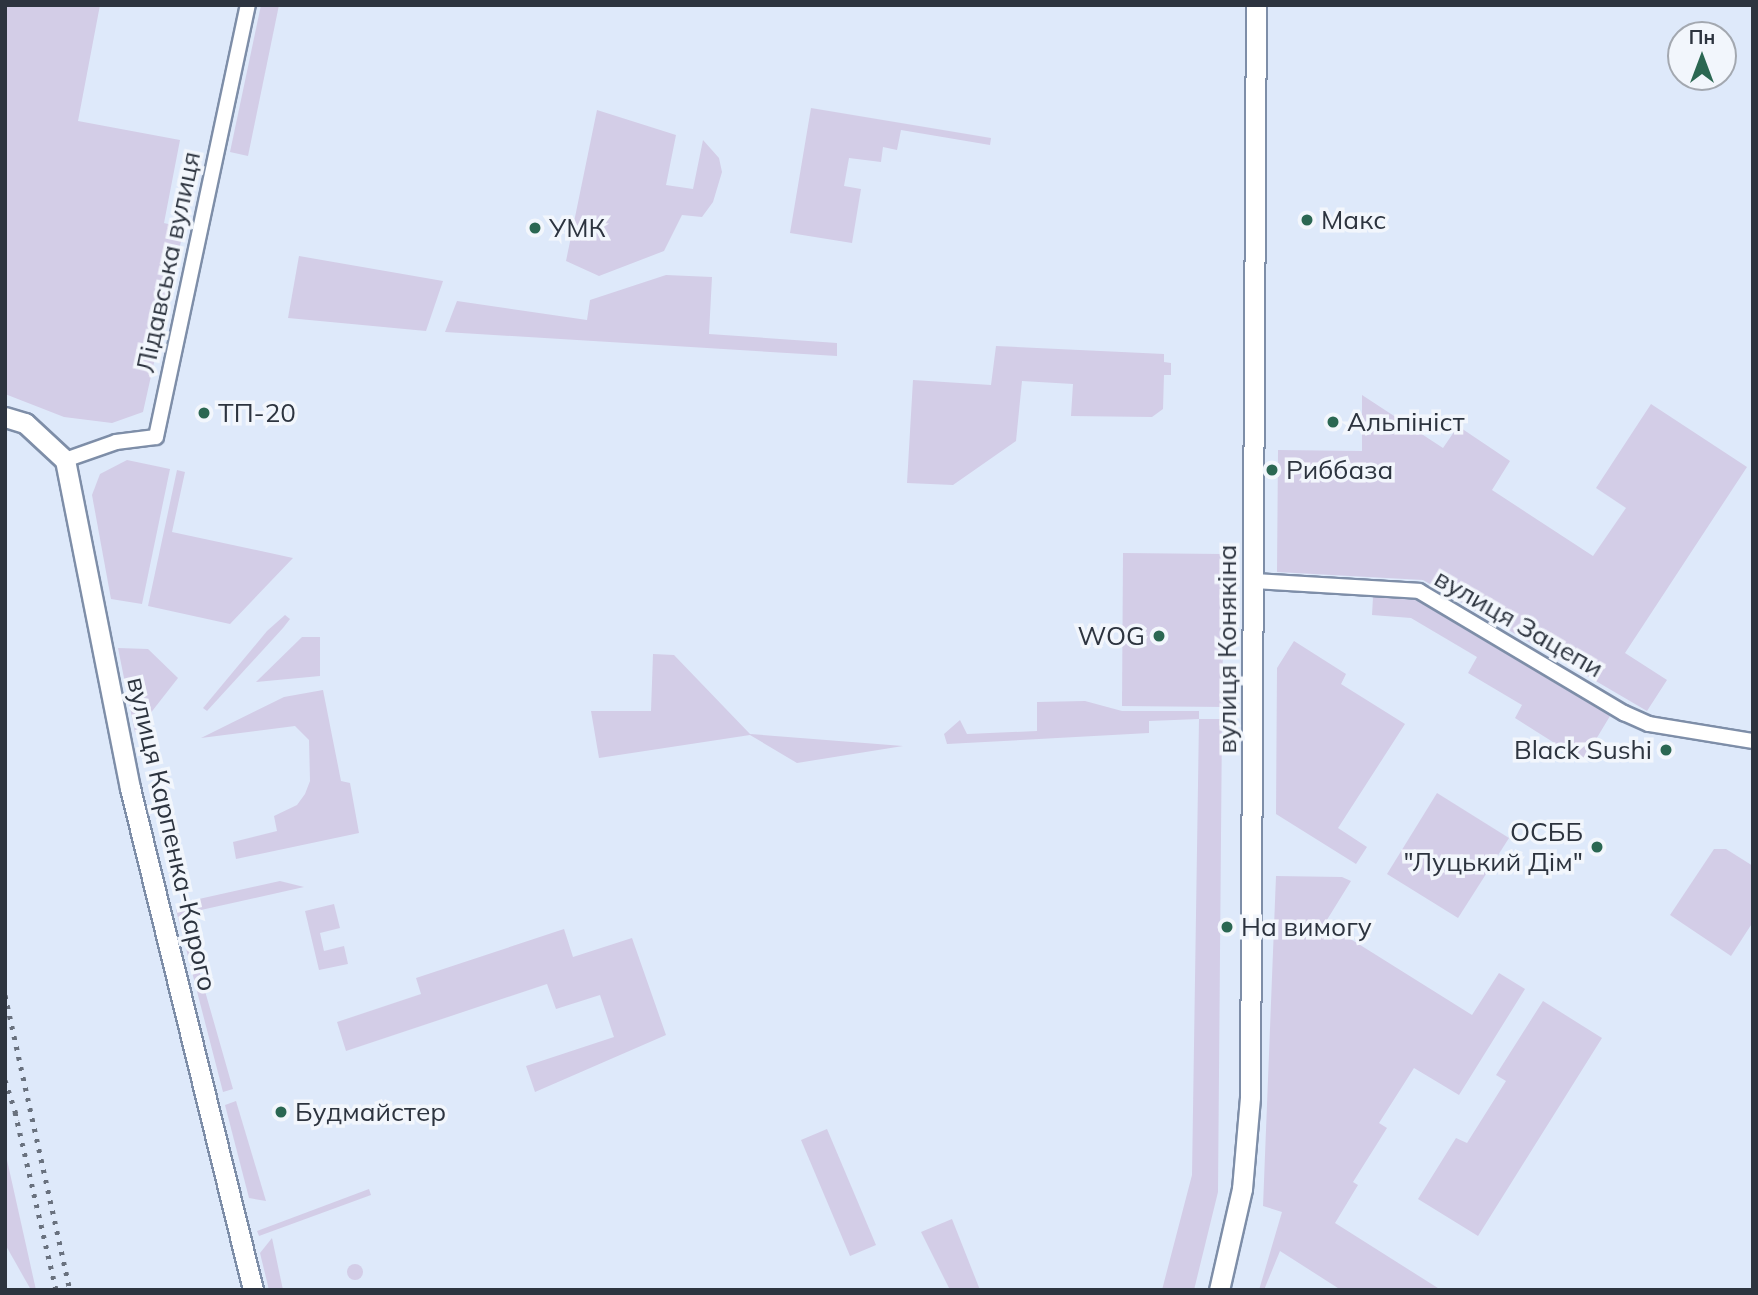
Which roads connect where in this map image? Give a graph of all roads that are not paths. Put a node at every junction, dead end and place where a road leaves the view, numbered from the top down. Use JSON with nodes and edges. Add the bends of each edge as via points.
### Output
{"nodes":[{"id":1,"x":248,"y":5,"type":"edge"},
{"id":2,"x":1256,"y":5,"type":"edge"},
{"id":3,"x":5,"y":417,"type":"edge"},
{"id":4,"x":65,"y":460,"type":"junction"},
{"id":5,"x":1254,"y":581,"type":"junction"},
{"id":6,"x":1753,"y":741,"type":"edge"},
{"id":7,"x":253,"y":1290,"type":"edge"},
{"id":8,"x":1219,"y":1290,"type":"edge"}],
"edges":[{"from":1,"to":4,"type":"street","name":"Лідавська вулиця","via":[[156,437],[116,442]]},
{"from":2,"to":5,"type":"main road","name":"вулиця Конякіна"},
{"from":3,"to":4,"type":"main road","via":[[24,423]]},
{"from":4,"to":7,"type":"main road","name":"вулиця Карпенка-Карого","via":[[130,788]]},
{"from":5,"to":6,"type":"street","name":"вулиця Зацепи","via":[[1419,591],[1624,713],[1649,724]]},
{"from":5,"to":8,"type":"main road","name":"вулиця Конякіна","via":[[1250,1097],[1242,1189]]}]}
